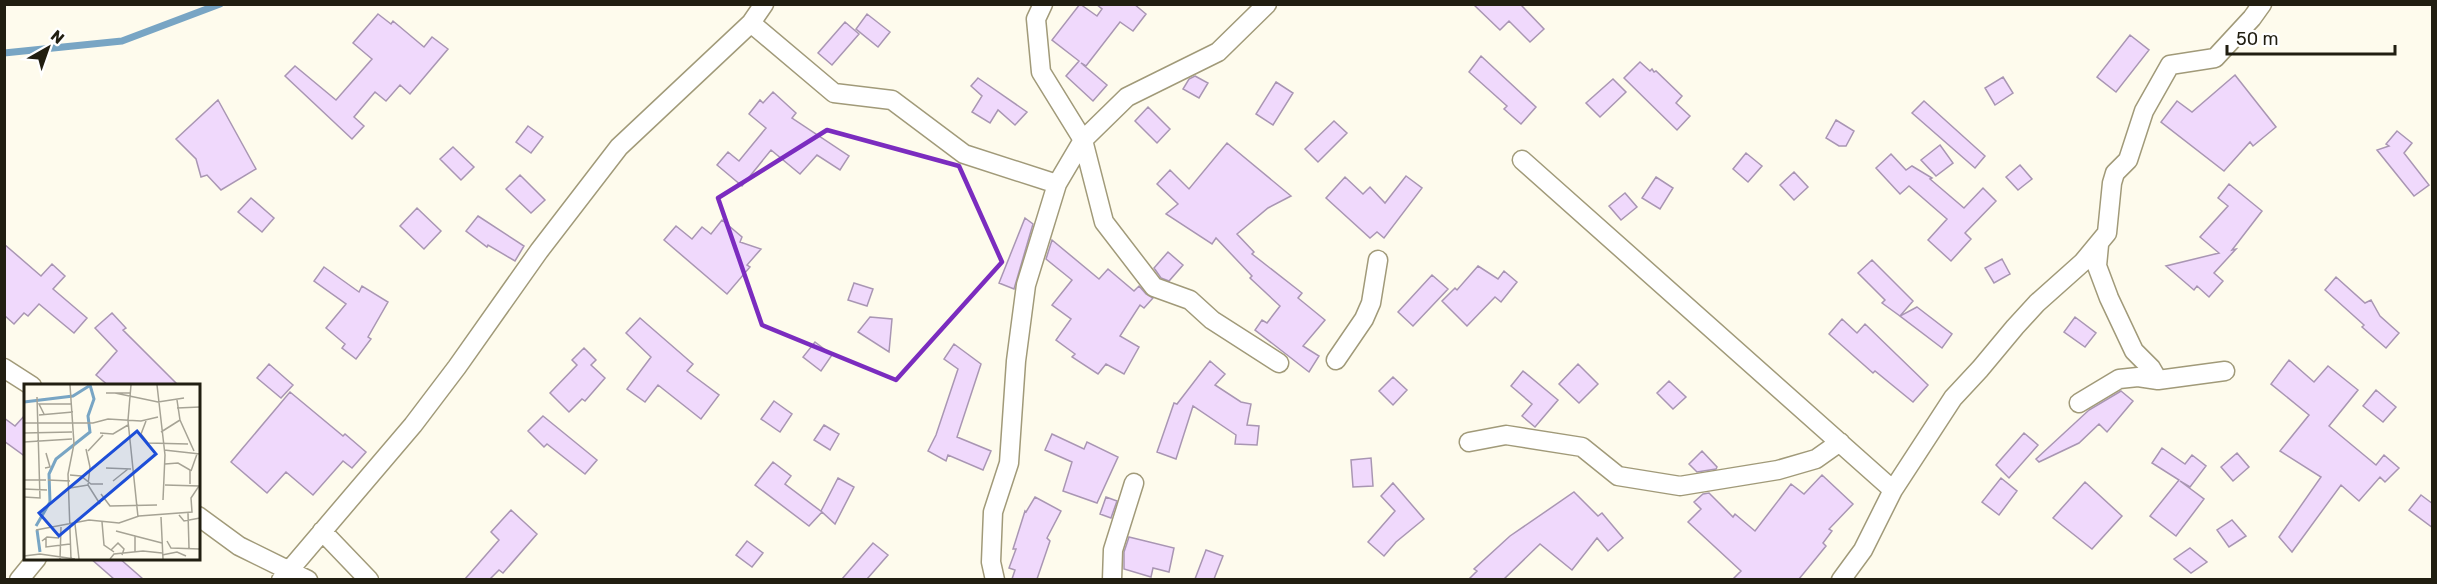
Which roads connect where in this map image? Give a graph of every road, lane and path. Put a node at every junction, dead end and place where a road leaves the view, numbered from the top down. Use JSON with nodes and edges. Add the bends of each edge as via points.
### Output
{"nodes":[{"id":1,"x":764,"y":4,"type":"edge"},
{"id":2,"x":1042,"y":4,"type":"edge"},
{"id":3,"x":1267,"y":4,"type":"edge"},
{"id":4,"x":2262,"y":4,"type":"edge"},
{"id":5,"x":751,"y":23,"type":"junction"},
{"id":6,"x":1083,"y":141,"type":"junction"},
{"id":7,"x":1522,"y":160,"type":"dead end"},
{"id":8,"x":1057,"y":184,"type":"junction"},
{"id":9,"x":2099,"y":245,"type":"junction"},
{"id":10,"x":1378,"y":260,"type":"dead end"},
{"id":11,"x":1335,"y":360,"type":"dead end"},
{"id":12,"x":1279,"y":363,"type":"dead end"},
{"id":13,"x":4,"y":368,"type":"edge"},
{"id":14,"x":2225,"y":371,"type":"dead end"},
{"id":15,"x":2158,"y":381,"type":"junction"},
{"id":16,"x":29,"y":384,"type":"edge"},
{"id":17,"x":2079,"y":403,"type":"dead end"},
{"id":18,"x":1469,"y":441,"type":"dead end"},
{"id":19,"x":1840,"y":442,"type":"junction"},
{"id":20,"x":1134,"y":483,"type":"dead end"},
{"id":21,"x":1893,"y":490,"type":"junction"},
{"id":22,"x":200,"y":517,"type":"edge"},
{"id":23,"x":322,"y":531,"type":"junction"},
{"id":24,"x":35,"y":560,"type":"edge"},
{"id":25,"x":286,"y":574,"type":"edge"},
{"id":26,"x":19,"y":579,"type":"edge"},
{"id":27,"x":308,"y":579,"type":"edge"},
{"id":28,"x":369,"y":579,"type":"edge"},
{"id":29,"x":995,"y":579,"type":"edge"},
{"id":30,"x":1112,"y":579,"type":"edge"},
{"id":31,"x":1841,"y":579,"type":"edge"}],
"edges":[{"from":1,"to":5,"type":"street"},
{"from":2,"to":6,"type":"street","via":[[1036,19],[1041,72]]},
{"from":3,"to":6,"type":"street","via":[[1218,52],[1127,97]]},
{"from":4,"to":9,"type":"street","via":[[2215,58],[2170,64],[2144,111],[2128,160],[2115,173],[2110,223]]},
{"from":5,"to":8,"type":"street","via":[[834,93],[892,100],[964,154]]},
{"from":5,"to":23,"type":"street","via":[[619,147],[425,408]]},
{"from":6,"to":8,"type":"street"},
{"from":6,"to":12,"type":"street","via":[[1104,222],[1154,287],[1190,300],[1212,320]]},
{"from":7,"to":19,"type":"street"},
{"from":8,"to":29,"type":"street","via":[[1026,285],[1009,463],[993,512],[991,562]]},
{"from":9,"to":15,"type":"street","via":[[2097,266],[2109,298],[2134,351]]},
{"from":9,"to":21,"type":"street","via":[[2037,303],[1953,398]]},
{"from":10,"to":11,"type":"street","via":[[1371,303]]},
{"from":13,"to":16,"type":"street"},
{"from":14,"to":15,"type":"street"},
{"from":15,"to":17,"type":"street","via":[[2119,379]]},
{"from":18,"to":19,"type":"street","via":[[1506,435],[1582,447],[1618,476],[1680,486],[1778,470],[1816,459]]},
{"from":19,"to":21,"type":"street"},
{"from":20,"to":30,"type":"street","via":[[1113,550]]},
{"from":21,"to":31,"type":"street","via":[[1874,530]]},
{"from":22,"to":25,"type":"street"},
{"from":23,"to":25,"type":"street"},
{"from":23,"to":28,"type":"street"},
{"from":24,"to":26,"type":"street"},
{"from":25,"to":27,"type":"street"}]}
